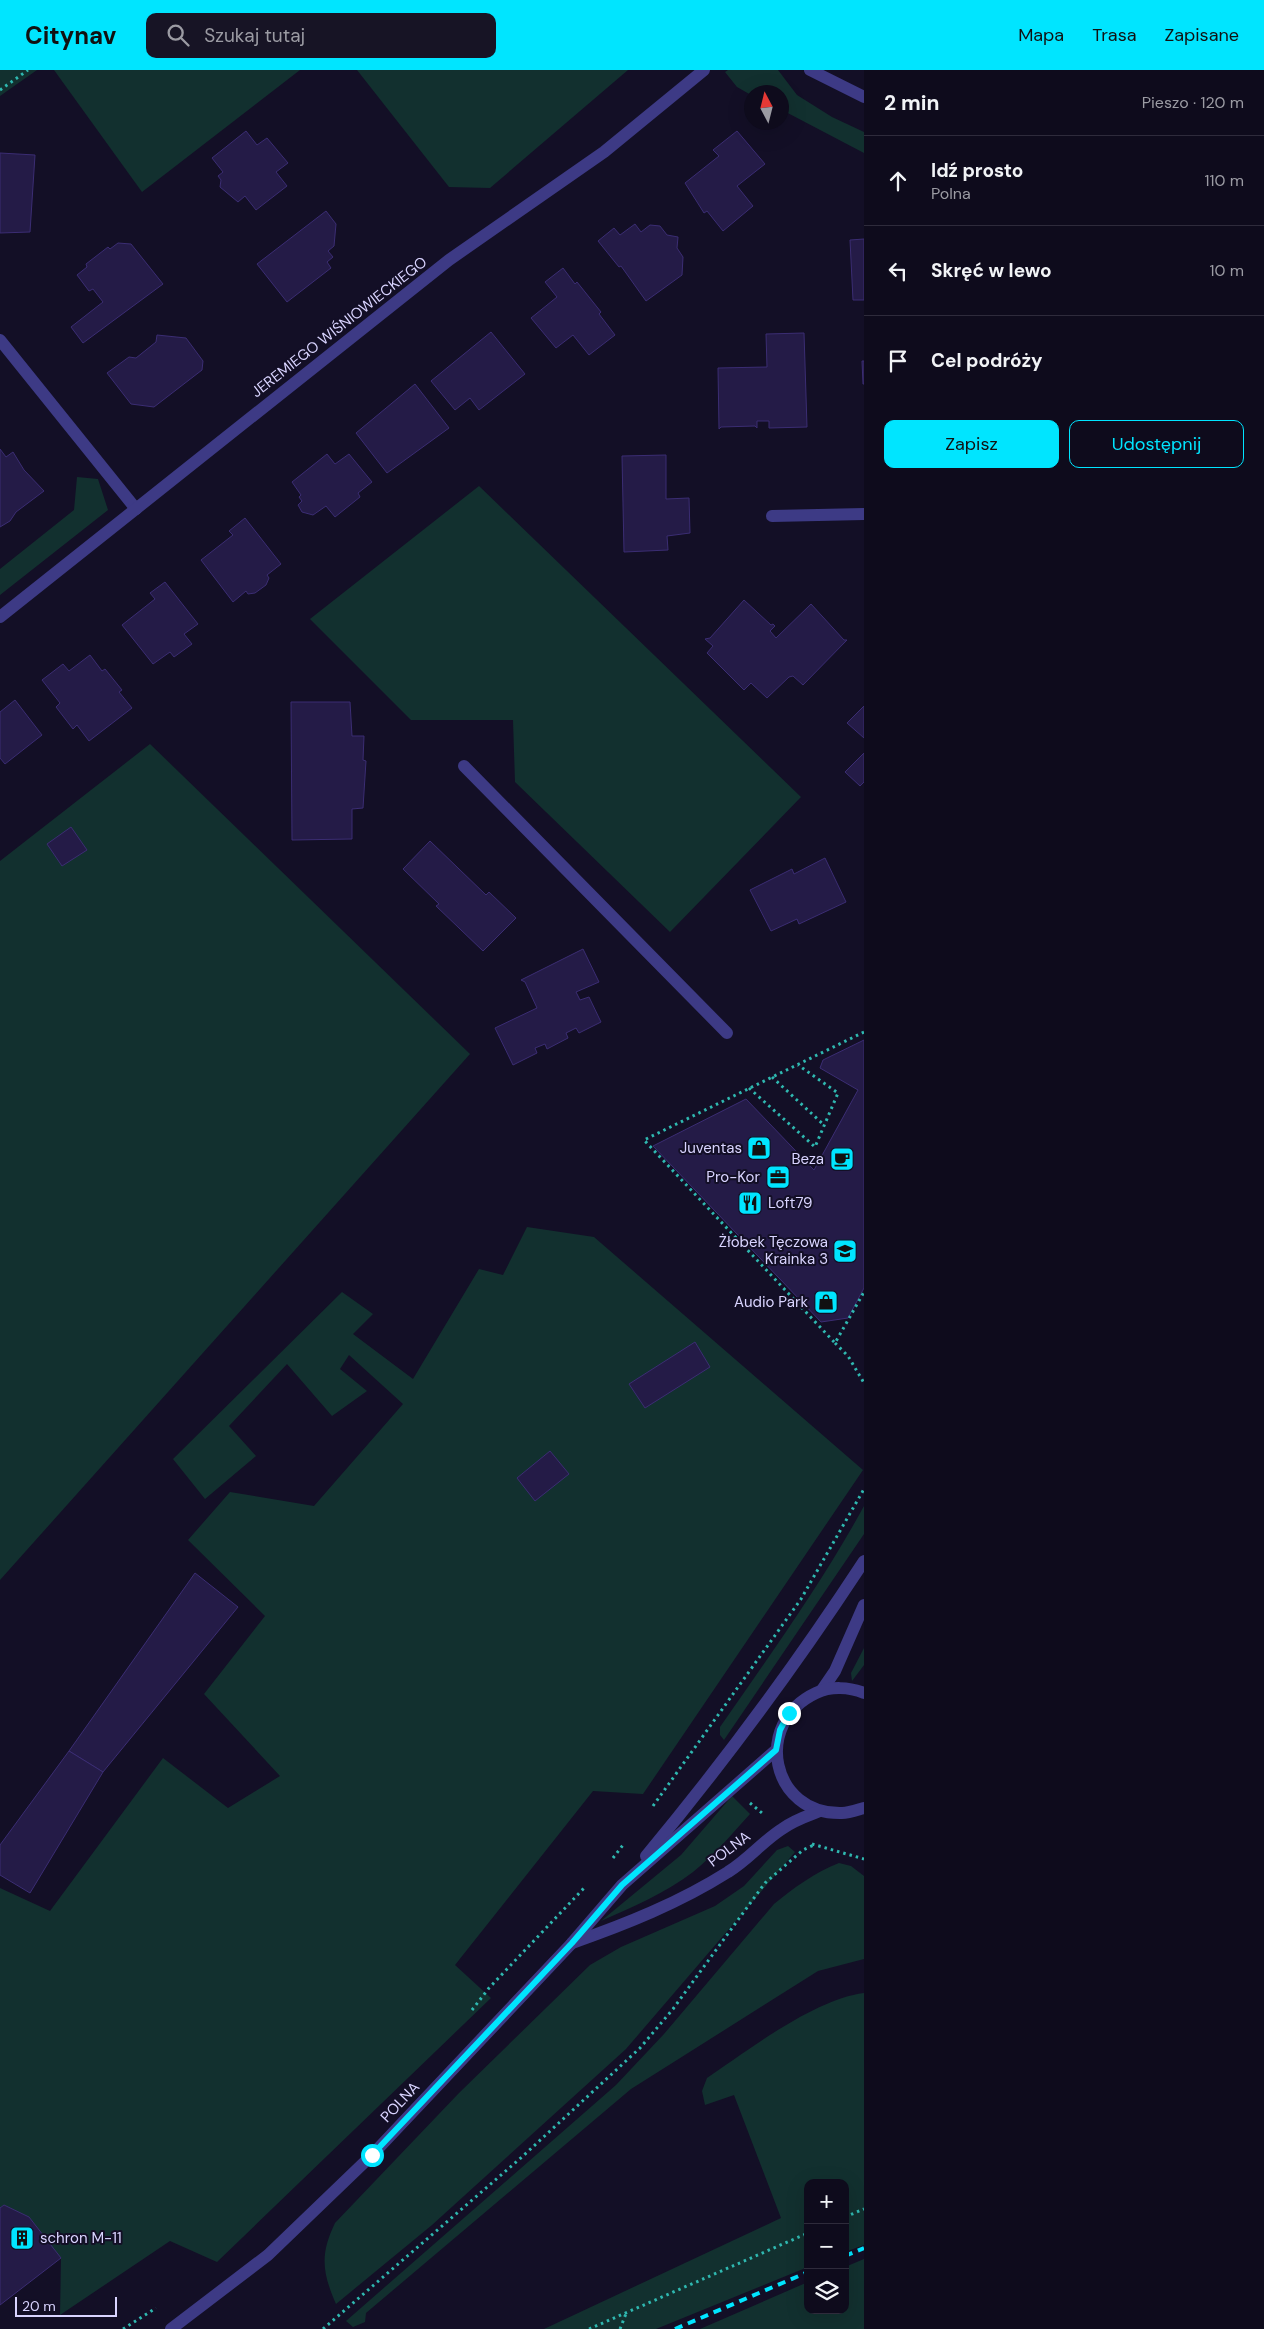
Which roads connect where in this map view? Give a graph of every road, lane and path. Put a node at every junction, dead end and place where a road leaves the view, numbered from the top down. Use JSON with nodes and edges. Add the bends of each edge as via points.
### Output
{"nodes":[{"id":1,"x":28,"y":70,"type":"edge"},
{"id":2,"x":704,"y":70,"type":"edge"},
{"id":3,"x":810,"y":70,"type":"edge"},
{"id":4,"x":0,"y":90,"type":"edge"},
{"id":5,"x":864,"y":97,"type":"edge"},
{"id":6,"x":0,"y":340,"type":"edge"},
{"id":7,"x":136,"y":509,"type":"junction"},
{"id":8,"x":864,"y":514,"type":"edge"},
{"id":9,"x":772,"y":516,"type":"dead end"},
{"id":10,"x":0,"y":617,"type":"edge"},
{"id":11,"x":464,"y":766,"type":"dead end"},
{"id":12,"x":864,"y":1032,"type":"edge"},
{"id":13,"x":728,"y":1033,"type":"dead end"},
{"id":14,"x":797,"y":1065,"type":"junction"},
{"id":15,"x":772,"y":1077,"type":"junction"},
{"id":16,"x":749,"y":1088,"type":"junction"},
{"id":17,"x":824,"y":1125,"type":"junction"},
{"id":18,"x":864,"y":1292,"type":"edge"},
{"id":19,"x":835,"y":1343,"type":"junction"},
{"id":20,"x":864,"y":1382,"type":"edge"},
{"id":21,"x":864,"y":1489,"type":"edge"},
{"id":22,"x":864,"y":1561,"type":"edge"},
{"id":23,"x":864,"y":1606,"type":"edge"},
{"id":24,"x":822,"y":1690,"type":"junction"},
{"id":25,"x":864,"y":1694,"type":"edge"},
{"id":26,"x":776,"y":1750,"type":"junction"},
{"id":27,"x":864,"y":1808,"type":"edge"},
{"id":28,"x":651,"y":1809,"type":"dead end"},
{"id":29,"x":820,"y":1811,"type":"junction"},
{"id":30,"x":628,"y":1839,"type":"dead end"},
{"id":31,"x":864,"y":1859,"type":"edge"},
{"id":32,"x":611,"y":1861,"type":"dead end"},
{"id":33,"x":592,"y":1880,"type":"dead end"},
{"id":34,"x":622,"y":1885,"type":"junction"},
{"id":35,"x":572,"y":1943,"type":"junction"},
{"id":36,"x":468,"y":2016,"type":"dead end"},
{"id":37,"x":864,"y":2209,"type":"edge"},
{"id":38,"x":849,"y":2215,"type":"edge"},
{"id":39,"x":804,"y":2235,"type":"edge"},
{"id":40,"x":162,"y":2304,"type":"dead end"},
{"id":41,"x":627,"y":2311,"type":"junction"},
{"id":42,"x":123,"y":2329,"type":"edge"},
{"id":43,"x":171,"y":2329,"type":"edge"},
{"id":44,"x":323,"y":2329,"type":"edge"},
{"id":45,"x":589,"y":2329,"type":"edge"},
{"id":46,"x":620,"y":2329,"type":"edge"}],
"edges":[{"from":1,"to":4,"type":"path"},
{"from":2,"to":7,"type":"street","name":"JEREMIEGO WIŚNIOWIECKIEGO","via":[[604,152],[449,260]]},
{"from":3,"to":5,"type":"street"},
{"from":6,"to":7,"type":"street"},
{"from":7,"to":10,"type":"street","name":"JEREMIEGO WIŚNIOWIECKIEGO"},
{"from":8,"to":9,"type":"street"},
{"from":11,"to":13,"type":"street"},
{"from":12,"to":14,"type":"path"},
{"from":14,"to":15,"type":"path"},
{"from":14,"to":17,"type":"path","via":[[838,1093]]},
{"from":15,"to":16,"type":"path"},
{"from":15,"to":17,"type":"path"},
{"from":16,"to":17,"type":"path","via":[[815,1147]]},
{"from":16,"to":19,"type":"path","via":[[644,1140]]},
{"from":18,"to":19,"type":"path"},
{"from":19,"to":20,"type":"path","via":[[848,1356]]},
{"from":21,"to":28,"type":"path","via":[[802,1599]]},
{"from":22,"to":34,"type":"street","via":[[804,1652],[718,1768]]},
{"from":23,"to":24,"type":"street","via":[[835,1671]]},
{"from":24,"to":25,"type":"street","via":[[849,1689]]},
{"from":24,"to":26,"type":"street","via":[[804,1699],[789,1713],[780,1730]]},
{"from":26,"to":29,"type":"street","via":[[779,1770],[788,1788],[802,1802]]},
{"from":26,"to":34,"type":"street","name":"POLNA"},
{"from":27,"to":29,"type":"street","via":[[843,1814]]},
{"from":29,"to":35,"type":"street","name":"POLNA","via":[[781,1829],[730,1871],[684,1898],[622,1926]]},
{"from":30,"to":32,"type":"path"},
{"from":31,"to":44,"type":"path","via":[[814,1845],[803,1850],[765,1883],[673,2009],[640,2048],[523,2156]]},
{"from":33,"to":36,"type":"path","via":[[489,1988]]},
{"from":34,"to":35,"type":"street","name":"POLNA"},
{"from":35,"to":43,"type":"street","name":"POLNA","via":[[372,2155],[268,2255]]},
{"from":37,"to":38,"type":"path"},
{"from":39,"to":41,"type":"path"},
{"from":40,"to":42,"type":"path"},
{"from":41,"to":45,"type":"path"},
{"from":41,"to":46,"type":"path"}]}
